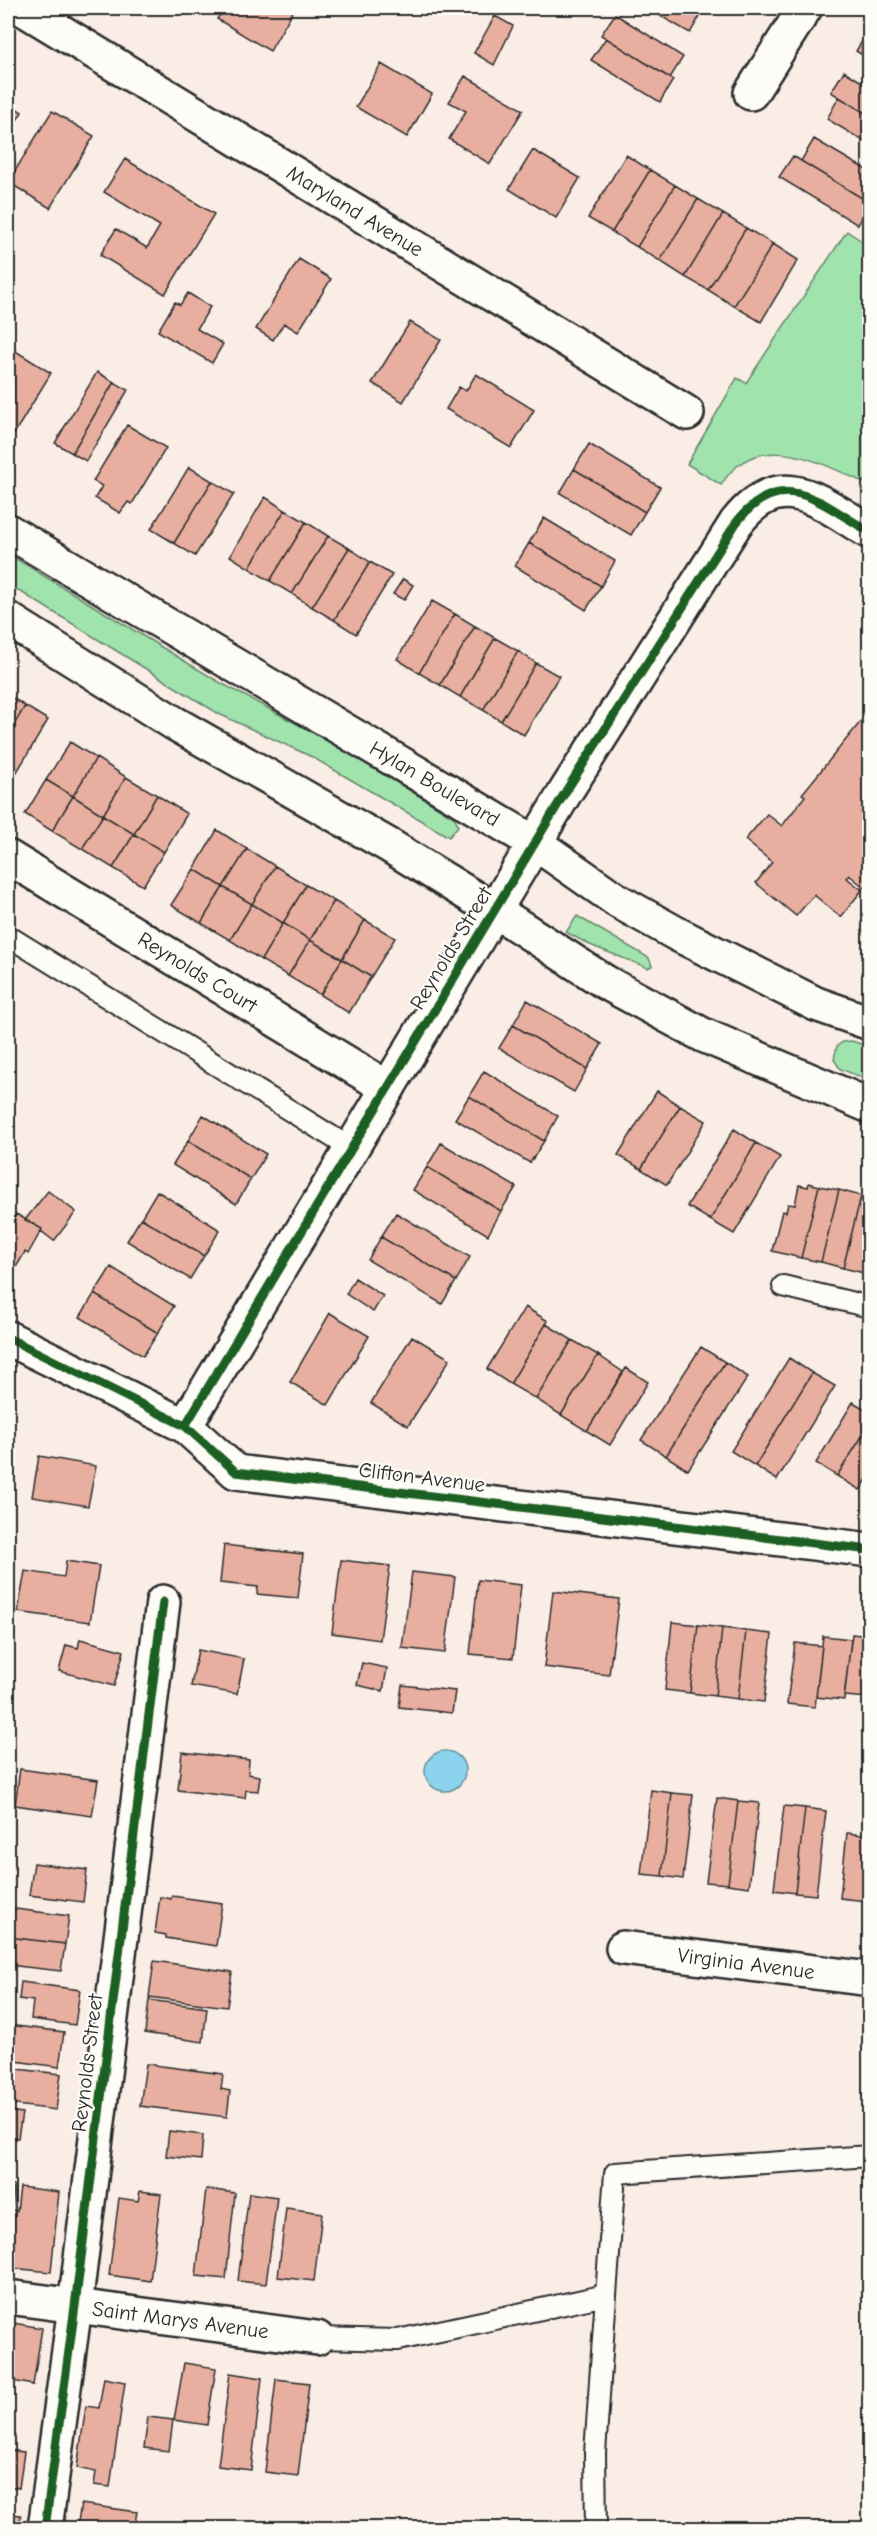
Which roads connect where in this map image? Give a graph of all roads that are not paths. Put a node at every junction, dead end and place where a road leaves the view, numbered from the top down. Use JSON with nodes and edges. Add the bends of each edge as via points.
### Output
{"nodes":[{"id":1,"x":22,"y":8,"type":"edge"},
{"id":2,"x":805,"y":8,"type":"edge"},
{"id":3,"x":751,"y":93,"type":"dead end"},
{"id":4,"x":687,"y":413,"type":"dead end"},
{"id":5,"x":8,"y":531,"type":"edge"},
{"id":6,"x":870,"y":532,"type":"edge"},
{"id":7,"x":8,"y":619,"type":"edge"},
{"id":8,"x":535,"y":843,"type":"junction"},
{"id":9,"x":8,"y":857,"type":"edge"},
{"id":10,"x":494,"y":910,"type":"junction"},
{"id":11,"x":8,"y":936,"type":"edge"},
{"id":12,"x":870,"y":1023,"type":"edge"},
{"id":13,"x":388,"y":1088,"type":"junction"},
{"id":14,"x":870,"y":1106,"type":"edge"},
{"id":15,"x":352,"y":1149,"type":"junction"},
{"id":16,"x":783,"y":1286,"type":"dead end"},
{"id":17,"x":870,"y":1307,"type":"edge"},
{"id":18,"x":8,"y":1338,"type":"edge"},
{"id":19,"x":185,"y":1426,"type":"junction"},
{"id":20,"x":870,"y":1550,"type":"edge"},
{"id":21,"x":163,"y":1602,"type":"dead end"},
{"id":22,"x":622,"y":1948,"type":"dead end"},
{"id":23,"x":870,"y":1979,"type":"edge"},
{"id":24,"x":870,"y":2156,"type":"edge"},
{"id":25,"x":606,"y":2295,"type":"junction"},
{"id":26,"x":8,"y":2297,"type":"edge"},
{"id":27,"x":75,"y":2306,"type":"junction"},
{"id":28,"x":317,"y":2338,"type":"joint"},
{"id":29,"x":45,"y":2529,"type":"edge"},
{"id":30,"x":596,"y":2529,"type":"edge"}],
"edges":[{"from":1,"to":4,"type":"street","name":"Maryland Avenue"},
{"from":2,"to":3,"type":"street"},
{"from":5,"to":8,"type":"street","name":"Hylan Boulevard"},
{"from":6,"to":8,"type":"street","name":"Reynolds Street","via":[[802,492],[761,498],[747,509]]},
{"from":7,"to":10,"type":"street","via":[[174,723]]},
{"from":8,"to":10,"type":"street","name":"Reynolds Street"},
{"from":8,"to":12,"type":"street","name":"Hylan Boulevard","via":[[618,901],[677,934],[816,1004]]},
{"from":9,"to":13,"type":"street","name":"Reynolds Court"},
{"from":10,"to":13,"type":"street","name":"Reynolds Street"},
{"from":10,"to":14,"type":"street","via":[[605,982],[703,1035]]},
{"from":11,"to":15,"type":"lane"},
{"from":13,"to":15,"type":"street","name":"Reynolds Street"},
{"from":15,"to":19,"type":"street","name":"Reynolds Street"},
{"from":16,"to":17,"type":"lane"},
{"from":18,"to":19,"type":"street","name":"Clifton Avenue"},
{"from":19,"to":20,"type":"street","name":"Clifton Avenue","via":[[236,1472]]},
{"from":21,"to":27,"type":"street","name":"Reynolds Street"},
{"from":22,"to":23,"type":"street","name":"Virginia Avenue"},
{"from":24,"to":25,"type":"lane","via":[[615,2173]]},
{"from":25,"to":28,"type":"lane","via":[[398,2340]]},
{"from":25,"to":30,"type":"lane","via":[[595,2453]]},
{"from":26,"to":27,"type":"street","name":"Saint Marys Avenue"},
{"from":27,"to":28,"type":"street","name":"Saint Marys Avenue"},
{"from":27,"to":29,"type":"street","name":"Reynolds Street"}]}
